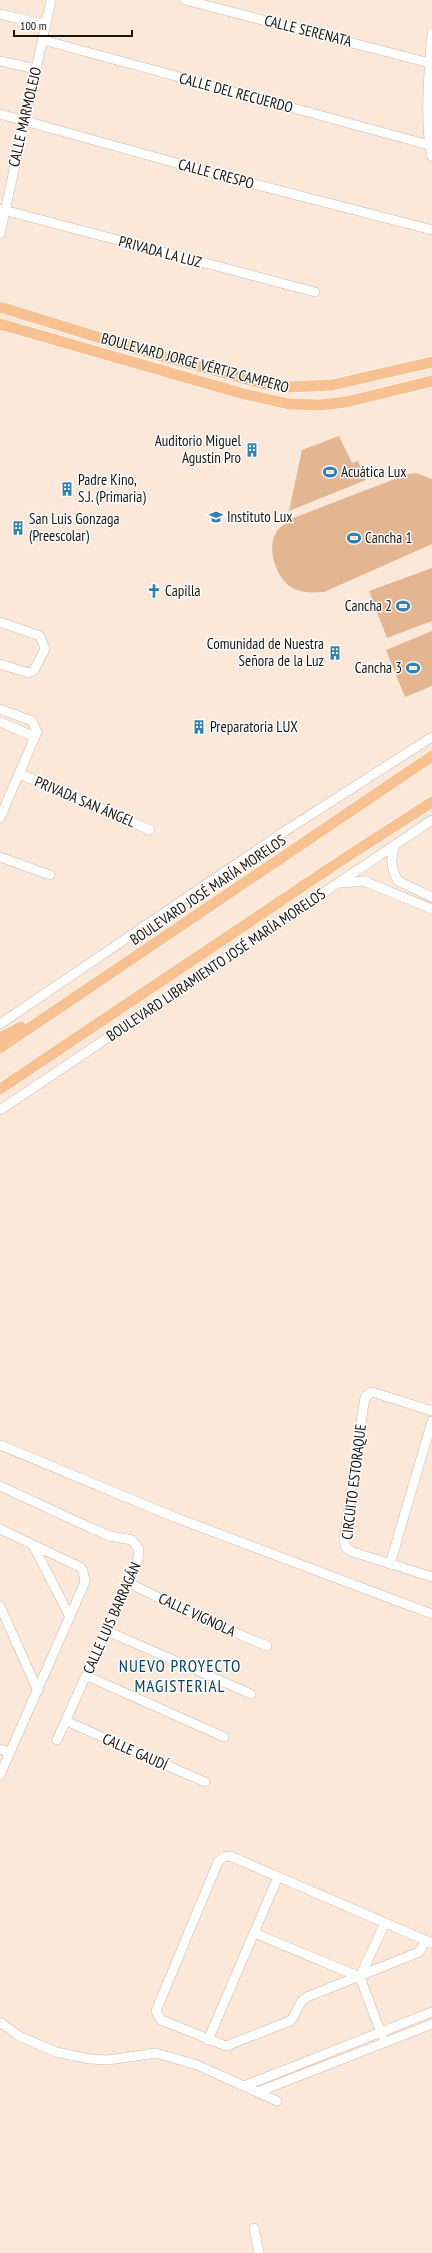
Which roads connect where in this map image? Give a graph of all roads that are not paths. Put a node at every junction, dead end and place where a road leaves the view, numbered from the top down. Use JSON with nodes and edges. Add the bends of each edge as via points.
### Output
{"nodes":[{"id":1,"x":51,"y":0,"type":"edge"},
{"id":2,"x":185,"y":0,"type":"edge"},
{"id":3,"x":0,"y":14,"type":"edge"},
{"id":4,"x":46,"y":25,"type":"junction"},
{"id":5,"x":432,"y":33,"type":"edge"},
{"id":6,"x":43,"y":40,"type":"junction"},
{"id":7,"x":0,"y":61,"type":"edge"},
{"id":8,"x":430,"y":63,"type":"junction"},
{"id":9,"x":36,"y":69,"type":"junction"},
{"id":10,"x":0,"y":114,"type":"edge"},
{"id":11,"x":24,"y":120,"type":"junction"},
{"id":12,"x":429,"y":145,"type":"junction"},
{"id":13,"x":432,"y":157,"type":"edge"},
{"id":14,"x":2,"y":209,"type":"edge"},
{"id":15,"x":432,"y":230,"type":"edge"},
{"id":16,"x":0,"y":234,"type":"edge"},
{"id":17,"x":315,"y":292,"type":"dead end"},
{"id":18,"x":0,"y":308,"type":"edge"},
{"id":19,"x":0,"y":324,"type":"edge"},
{"id":20,"x":432,"y":362,"type":"edge"},
{"id":21,"x":432,"y":381,"type":"edge"},
{"id":22,"x":0,"y":622,"type":"edge"},
{"id":23,"x":0,"y":664,"type":"edge"},
{"id":24,"x":0,"y":709,"type":"edge"},
{"id":25,"x":0,"y":722,"type":"edge"},
{"id":26,"x":36,"y":737,"type":"junction"},
{"id":27,"x":432,"y":737,"type":"edge"},
{"id":28,"x":432,"y":751,"type":"edge"},
{"id":29,"x":432,"y":756,"type":"edge"},
{"id":30,"x":410,"y":771,"type":"junction"},
{"id":31,"x":20,"y":774,"type":"junction"},
{"id":32,"x":430,"y":804,"type":"edge"},
{"id":33,"x":0,"y":818,"type":"edge"},
{"id":34,"x":432,"y":820,"type":"edge"},
{"id":35,"x":150,"y":830,"type":"dead end"},
{"id":36,"x":394,"y":845,"type":"junction"},
{"id":37,"x":0,"y":857,"type":"edge"},
{"id":38,"x":50,"y":875,"type":"dead end"},
{"id":39,"x":336,"y":884,"type":"junction"},
{"id":40,"x":432,"y":897,"type":"edge"},
{"id":41,"x":432,"y":909,"type":"edge"},
{"id":42,"x":40,"y":1021,"type":"junction"},
{"id":43,"x":0,"y":1023,"type":"edge"},
{"id":44,"x":0,"y":1038,"type":"edge"},
{"id":45,"x":0,"y":1048,"type":"edge"},
{"id":46,"x":18,"y":1077,"type":"junction"},
{"id":47,"x":0,"y":1089,"type":"edge"},
{"id":48,"x":0,"y":1092,"type":"edge"},
{"id":49,"x":0,"y":1110,"type":"edge"},
{"id":50,"x":432,"y":1411,"type":"edge"},
{"id":51,"x":432,"y":1421,"type":"edge"},
{"id":52,"x":0,"y":1445,"type":"edge"},
{"id":53,"x":0,"y":1486,"type":"edge"},
{"id":54,"x":0,"y":1529,"type":"edge"},
{"id":55,"x":33,"y":1544,"type":"junction"},
{"id":56,"x":390,"y":1564,"type":"junction"},
{"id":57,"x":432,"y":1577,"type":"edge"},
{"id":58,"x":127,"y":1582,"type":"junction"},
{"id":59,"x":0,"y":1606,"type":"edge"},
{"id":60,"x":432,"y":1614,"type":"edge"},
{"id":61,"x":70,"y":1617,"type":"junction"},
{"id":62,"x":107,"y":1631,"type":"junction"},
{"id":63,"x":267,"y":1646,"type":"dead end"},
{"id":64,"x":87,"y":1676,"type":"junction"},
{"id":65,"x":38,"y":1691,"type":"junction"},
{"id":66,"x":251,"y":1694,"type":"dead end"},
{"id":67,"x":66,"y":1721,"type":"junction"},
{"id":68,"x":224,"y":1737,"type":"dead end"},
{"id":69,"x":57,"y":1740,"type":"dead end"},
{"id":70,"x":0,"y":1748,"type":"edge"},
{"id":71,"x":10,"y":1753,"type":"junction"},
{"id":72,"x":0,"y":1776,"type":"edge"},
{"id":73,"x":205,"y":1782,"type":"dead end"},
{"id":74,"x":278,"y":1877,"type":"junction"},
{"id":75,"x":385,"y":1923,"type":"junction"},
{"id":76,"x":254,"y":1933,"type":"junction"},
{"id":77,"x":429,"y":1942,"type":"edge"},
{"id":78,"x":360,"y":1977,"type":"junction"},
{"id":79,"x":432,"y":2012,"type":"edge"},
{"id":80,"x":0,"y":2022,"type":"edge"},
{"id":81,"x":432,"y":2024,"type":"edge"},
{"id":82,"x":380,"y":2032,"type":"junction"},
{"id":83,"x":208,"y":2040,"type":"junction"},
{"id":84,"x":384,"y":2042,"type":"junction"},
{"id":85,"x":308,"y":2060,"type":"junction"},
{"id":86,"x":313,"y":2071,"type":"junction"},
{"id":87,"x":244,"y":2086,"type":"junction"},
{"id":88,"x":258,"y":2092,"type":"junction"},
{"id":89,"x":277,"y":2101,"type":"dead end"},
{"id":90,"x":254,"y":2228,"type":"dead end"},
{"id":91,"x":259,"y":2253,"type":"edge"}],
"edges":[{"from":1,"to":4,"type":"street","name":"CALLE MARMOLEJO"},
{"from":2,"to":8,"type":"street","name":"CALLE SERENATA"},
{"from":3,"to":4,"type":"street"},
{"from":4,"to":6,"type":"street","name":"CALLE MARMOLEJO"},
{"from":5,"to":8,"type":"street"},
{"from":6,"to":9,"type":"street","name":"CALLE MARMOLEJO"},
{"from":6,"to":12,"type":"street","name":"CALLE DEL RECUERDO"},
{"from":7,"to":9,"type":"street"},
{"from":8,"to":12,"type":"street"},
{"from":9,"to":11,"type":"street","name":"CALLE MARMOLEJO"},
{"from":10,"to":11,"type":"street","name":"CALLE CRESPO"},
{"from":11,"to":14,"type":"street","name":"CALLE MARMOLEJO"},
{"from":11,"to":15,"type":"street","name":"CALLE CRESPO","via":[[222,176]]},
{"from":12,"to":13,"type":"street"},
{"from":14,"to":16,"type":"street","name":"CALLE MARMOLEJO"},
{"from":14,"to":17,"type":"street","name":"PRIVADA LA LUZ"},
{"from":18,"to":20,"type":"main road","name":"BOULEVARD JORGE VÉRTIZ CAMPERO","via":[[264,384],[289,387],[332,385]]},
{"from":19,"to":21,"type":"main road","name":"BOULEVARD JORGE VÉRTIZ CAMPERO","via":[[244,394],[289,404],[339,403]]},
{"from":22,"to":23,"type":"street","via":[[40,636],[45,649],[34,670],[29,673]]},
{"from":24,"to":26,"type":"street","via":[[32,721],[36,728]]},
{"from":25,"to":26,"type":"street"},
{"from":26,"to":31,"type":"street"},
{"from":27,"to":43,"type":"street","via":[[282,833]]},
{"from":28,"to":30,"type":"main road"},
{"from":29,"to":30,"type":"main road","name":"BOULEVARD JOSÉ MARÍA MORELOS"},
{"from":30,"to":42,"type":"main road","name":"BOULEVARD JOSÉ MARÍA MORELOS"},
{"from":31,"to":33,"type":"street"},
{"from":31,"to":35,"type":"street","name":"PRIVADA SAN ÁNGEL"},
{"from":32,"to":46,"type":"main road"},
{"from":34,"to":36,"type":"street","name":"BOULEVARD LIBRAMIENTO JOSÉ MARÍA MORELOS"},
{"from":36,"to":39,"type":"street","name":"BOULEVARD LIBRAMIENTO JOSÉ MARÍA MORELOS"},
{"from":36,"to":40,"type":"street","via":[[391,865],[398,881]]},
{"from":37,"to":38,"type":"street"},
{"from":39,"to":41,"type":"street","via":[[364,881]]},
{"from":39,"to":49,"type":"street","name":"BOULEVARD LIBRAMIENTO JOSÉ MARÍA MORELOS"},
{"from":42,"to":44,"type":"main road"},
{"from":42,"to":45,"type":"main road","name":"BOULEVARD JOSÉ MARÍA MORELOS"},
{"from":46,"to":47,"type":"main road"},
{"from":46,"to":48,"type":"main road"},
{"from":50,"to":56,"type":"street","name":"CIRCUITO ESTORAQUE","via":[[372,1392],[365,1397],[344,1540],[346,1548],[353,1552]]},
{"from":51,"to":56,"type":"street"},
{"from":52,"to":60,"type":"street","via":[[174,1517]]},
{"from":53,"to":58,"type":"street","name":"CALLE LUIS BARRAGÁN","via":[[110,1536],[127,1537],[136,1542],[139,1548],[138,1559]]},
{"from":54,"to":55,"type":"street"},
{"from":55,"to":61,"type":"street"},
{"from":55,"to":61,"type":"street","via":[[74,1563],[84,1571],[85,1582]]},
{"from":56,"to":57,"type":"street","name":"CIRCUITO ESTORAQUE"},
{"from":58,"to":62,"type":"street","name":"CALLE LUIS BARRAGÁN"},
{"from":58,"to":63,"type":"street","name":"CALLE VIGNOLA","via":[[202,1619]]},
{"from":59,"to":65,"type":"street"},
{"from":61,"to":65,"type":"street"},
{"from":62,"to":64,"type":"street","name":"CALLE LUIS BARRAGÁN"},
{"from":62,"to":66,"type":"street"},
{"from":64,"to":67,"type":"street","name":"CALLE LUIS BARRAGÁN"},
{"from":64,"to":68,"type":"street"},
{"from":65,"to":71,"type":"street"},
{"from":67,"to":69,"type":"street","name":"CALLE LUIS BARRAGÁN"},
{"from":67,"to":73,"type":"street","name":"CALLE GAUDÍ"},
{"from":70,"to":71,"type":"street"},
{"from":71,"to":72,"type":"street"},
{"from":74,"to":75,"type":"street"},
{"from":74,"to":76,"type":"street"},
{"from":74,"to":83,"type":"street","via":[[230,1856],[218,1862],[156,2011],[161,2020]]},
{"from":75,"to":77,"type":"street"},
{"from":75,"to":78,"type":"street"},
{"from":76,"to":78,"type":"street"},
{"from":76,"to":83,"type":"street"},
{"from":77,"to":78,"type":"street","via":[[419,1952]]},
{"from":78,"to":82,"type":"street"},
{"from":78,"to":83,"type":"street","via":[[302,1999],[290,2021],[232,2044]]},
{"from":79,"to":82,"type":"street"},
{"from":80,"to":87,"type":"street","via":[[19,2036],[56,2052],[108,2060],[156,2053],[197,2065]]},
{"from":81,"to":84,"type":"street"},
{"from":82,"to":84,"type":"street"},
{"from":82,"to":85,"type":"street"},
{"from":84,"to":86,"type":"street"},
{"from":85,"to":86,"type":"street"},
{"from":85,"to":87,"type":"street"},
{"from":86,"to":88,"type":"street"},
{"from":87,"to":88,"type":"street"},
{"from":88,"to":89,"type":"street"},
{"from":90,"to":91,"type":"street"}]}
